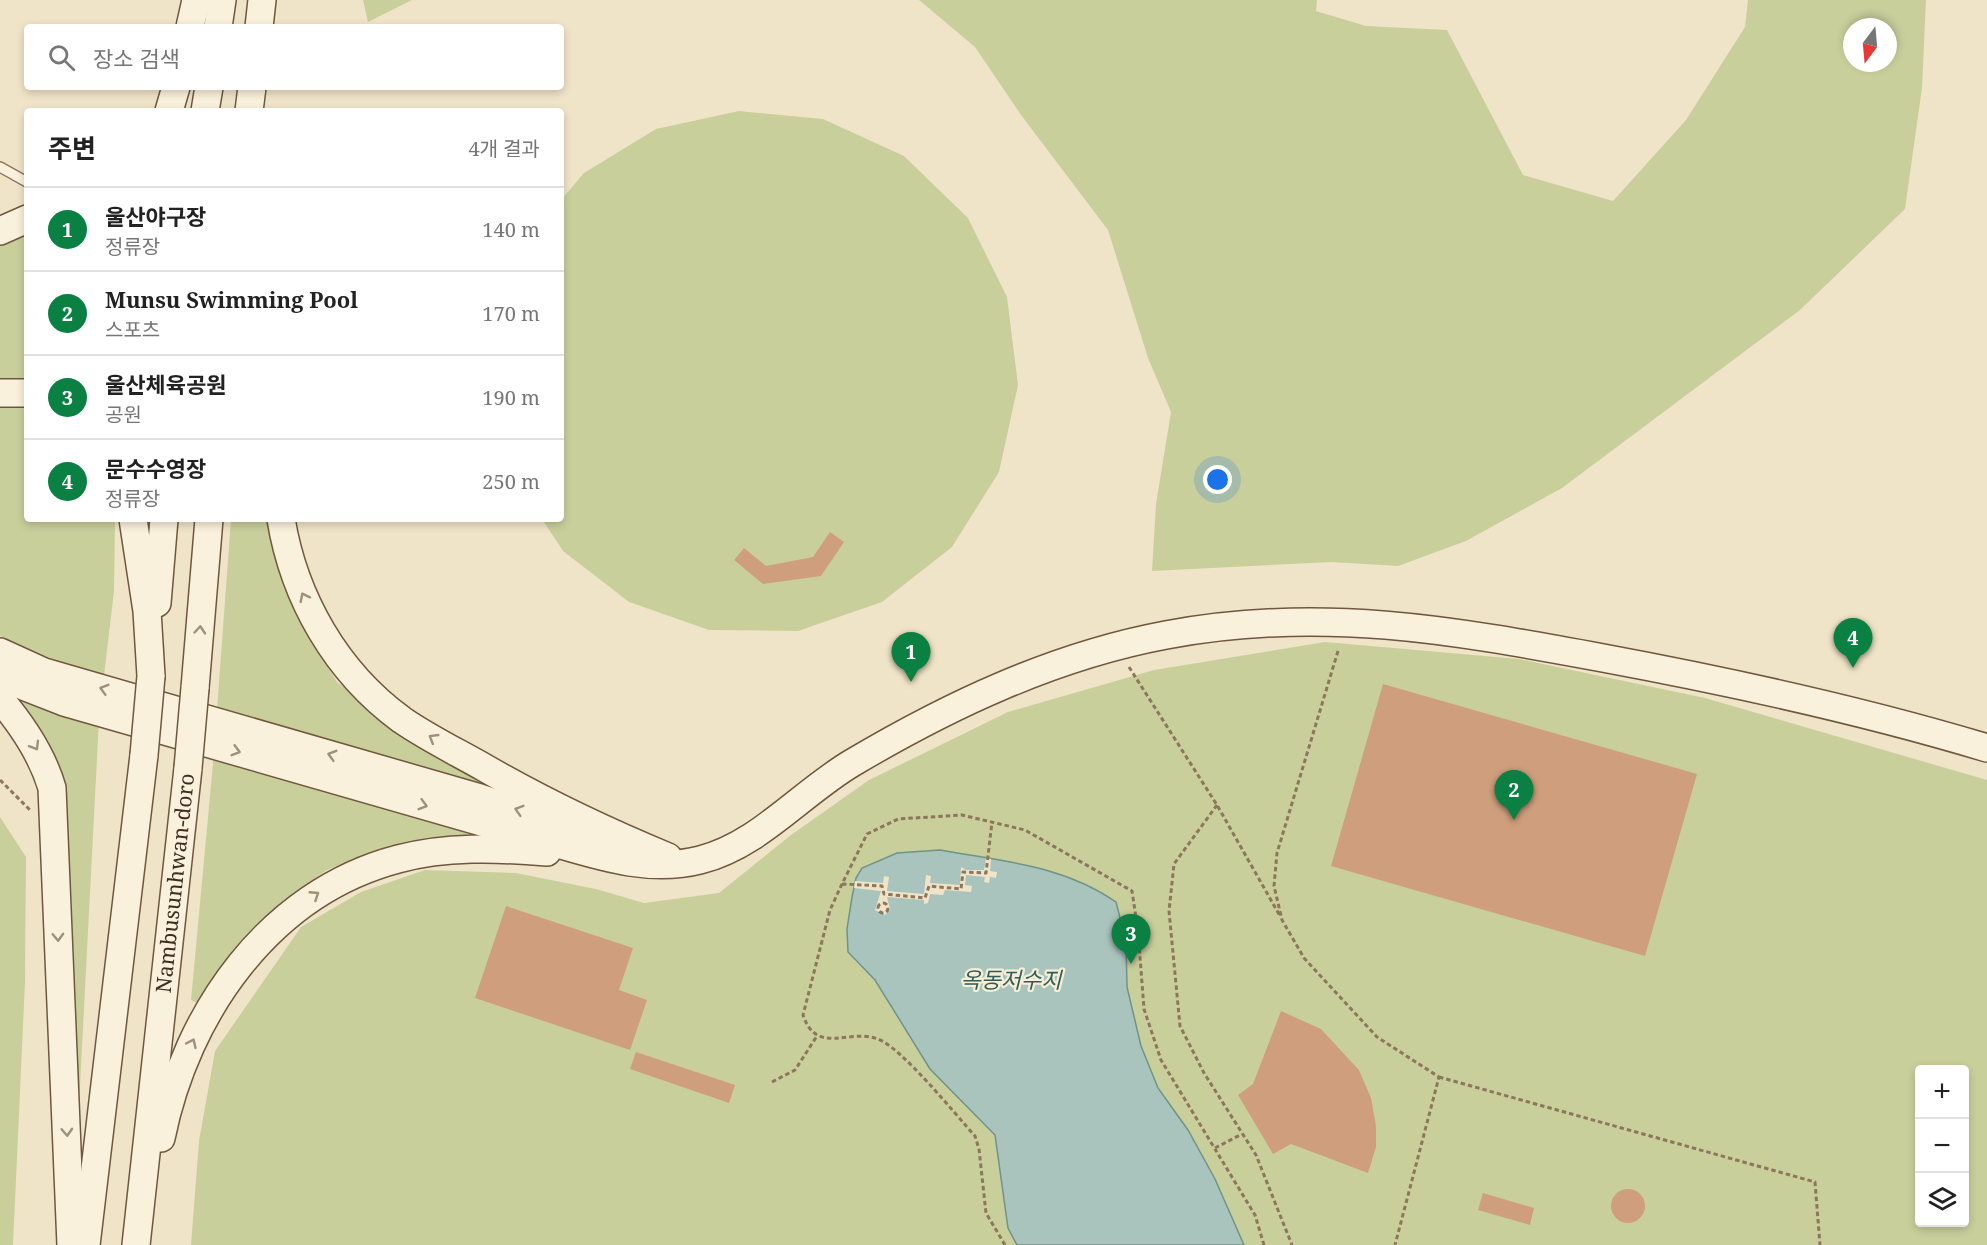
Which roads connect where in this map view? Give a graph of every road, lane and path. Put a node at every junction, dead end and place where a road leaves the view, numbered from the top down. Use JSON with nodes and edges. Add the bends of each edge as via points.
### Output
{"nodes":[{"id":1,"x":196,"y":0,"type":"edge"},
{"id":2,"x":222,"y":0,"type":"edge"},
{"id":3,"x":262,"y":0,"type":"edge"},
{"id":4,"x":271,"y":0,"type":"edge"},
{"id":5,"x":191,"y":24,"type":"edge"},
{"id":6,"x":218,"y":24,"type":"edge"},
{"id":7,"x":259,"y":24,"type":"edge"},
{"id":8,"x":270,"y":24,"type":"edge"},
{"id":9,"x":175,"y":90,"type":"edge"},
{"id":10,"x":208,"y":90,"type":"edge"},
{"id":11,"x":252,"y":90,"type":"edge"},
{"id":12,"x":268,"y":90,"type":"edge"},
{"id":13,"x":170,"y":108,"type":"edge"},
{"id":14,"x":206,"y":108,"type":"edge"},
{"id":15,"x":249,"y":108,"type":"edge"},
{"id":16,"x":267,"y":108,"type":"edge"},
{"id":17,"x":0,"y":167,"type":"edge"},
{"id":18,"x":24,"y":180,"type":"edge"},
{"id":19,"x":24,"y":220,"type":"edge"},
{"id":20,"x":0,"y":231,"type":"edge"},
{"id":21,"x":0,"y":393,"type":"edge"},
{"id":22,"x":24,"y":393,"type":"edge"},
{"id":23,"x":133,"y":522,"type":"edge"},
{"id":24,"x":164,"y":522,"type":"edge"},
{"id":25,"x":210,"y":522,"type":"edge"},
{"id":26,"x":281,"y":522,"type":"edge"},
{"id":27,"x":1338,"y":651,"type":"dead end"},
{"id":28,"x":0,"y":652,"type":"edge"},
{"id":29,"x":1129,"y":667,"type":"dead end"},
{"id":30,"x":151,"y":676,"type":"junction"},
{"id":31,"x":0,"y":677,"type":"edge"},
{"id":32,"x":0,"y":699,"type":"edge"},
{"id":33,"x":1987,"y":748,"type":"edge"},
{"id":34,"x":144,"y":755,"type":"junction"},
{"id":35,"x":188,"y":768,"type":"junction"},
{"id":36,"x":1217,"y":805,"type":"junction"},
{"id":37,"x":992,"y":822,"type":"junction"},
{"id":38,"x":684,"y":860,"type":"junction"},
{"id":39,"x":625,"y":862,"type":"junction"},
{"id":40,"x":842,"y":884,"type":"junction"},
{"id":41,"x":884,"y":894,"type":"junction"},
{"id":42,"x":883,"y":903,"type":"dead end"},
{"id":43,"x":1282,"y":920,"type":"junction"},
{"id":44,"x":817,"y":1036,"type":"junction"},
{"id":45,"x":1439,"y":1077,"type":"junction"},
{"id":46,"x":772,"y":1082,"type":"dead end"},
{"id":47,"x":1242,"y":1134,"type":"junction"},
{"id":48,"x":161,"y":1138,"type":"junction"},
{"id":49,"x":1214,"y":1148,"type":"junction"},
{"id":50,"x":71,"y":1245,"type":"edge"},
{"id":51,"x":86,"y":1245,"type":"edge"},
{"id":52,"x":104,"y":1245,"type":"edge"},
{"id":53,"x":136,"y":1245,"type":"edge"},
{"id":54,"x":152,"y":1245,"type":"edge"},
{"id":55,"x":1005,"y":1245,"type":"edge"},
{"id":56,"x":1264,"y":1245,"type":"edge"},
{"id":57,"x":1292,"y":1245,"type":"edge"},
{"id":58,"x":1395,"y":1245,"type":"edge"},
{"id":59,"x":1820,"y":1245,"type":"edge"}],
"edges":[{"from":1,"to":5,"type":"main road"},
{"from":2,"to":6,"type":"main road"},
{"from":3,"to":7,"type":"main road"},
{"from":4,"to":8,"type":"main road"},
{"from":9,"to":13,"type":"main road"},
{"from":10,"to":14,"type":"main road"},
{"from":11,"to":15,"type":"main road"},
{"from":12,"to":16,"type":"main road"},
{"from":17,"to":18,"type":"lane"},
{"from":19,"to":20,"type":"main road"},
{"from":21,"to":22,"type":"main road"},
{"from":23,"to":30,"type":"main road","via":[[147,611]]},
{"from":24,"to":30,"type":"main road","name":"Nambusunhwan-doro"},
{"from":35,"to":25,"type":"main road","name":"Nambusunhwan-doro","one_way":true,"bridge":true},
{"from":38,"to":26,"type":"main road","one_way":true,"via":[[596,827],[510,782],[402,719],[367,690],[340,659],[299,589]]},
{"from":27,"to":43,"type":"path","via":[[1277,853],[1274,886]]},
{"from":38,"to":28,"type":"main road","one_way":true,"via":[[44,672]]},
{"from":29,"to":36,"type":"path"},
{"from":30,"to":34,"type":"main road","name":"Nambusunhwan-doro","bridge":true},
{"from":31,"to":39,"type":"main road","one_way":true,"via":[[64,702]]},
{"from":32,"to":50,"type":"main road","one_way":true,"via":[[40,755],[52,788]]},
{"from":33,"to":38,"type":"main road","via":[[1763,689],[1518,642],[1401,624],[1269,622],[1168,634],[1120,645],[1016,679],[970,699],[852,764],[729,852]]},
{"from":34,"to":51,"type":"main road"},
{"from":34,"to":52,"type":"main road","name":"Nambusunhwan-doro"},
{"from":35,"to":48,"type":"main road"},
{"from":35,"to":53,"type":"main road","name":"Nambusunhwan-doro"},
{"from":36,"to":43,"type":"path"},
{"from":36,"to":47,"type":"path","via":[[1174,864],[1169,911],[1180,1026]]},
{"from":37,"to":40,"type":"path","via":[[962,815],[898,819],[867,834]]},
{"from":37,"to":41,"type":"path","via":[[985,874],[963,872],[963,888],[929,886],[925,898]]},
{"from":37,"to":49,"type":"path","via":[[1025,830],[1132,891],[1144,1009],[1161,1060]]},
{"from":38,"to":39,"type":"main road","via":[[662,865]]},
{"from":48,"to":39,"type":"main road","one_way":true,"via":[[182,1065],[221,991],[239,965],[279,923],[322,891],[345,878],[398,859],[453,850],[520,850]]},
{"from":40,"to":41,"type":"path","via":[[882,886]]},
{"from":40,"to":44,"type":"path","via":[[830,910],[803,1015],[808,1031]]},
{"from":41,"to":42,"type":"path"},
{"from":43,"to":45,"type":"path","via":[[1304,958],[1377,1036]]},
{"from":44,"to":46,"type":"path","via":[[795,1070]]},
{"from":44,"to":55,"type":"path","via":[[868,1037],[893,1048],[968,1128],[979,1149],[986,1213]]},
{"from":45,"to":58,"type":"path"},
{"from":45,"to":59,"type":"path","via":[[1815,1182]]},
{"from":47,"to":49,"type":"path"},
{"from":47,"to":57,"type":"path","via":[[1256,1155]]},
{"from":48,"to":54,"type":"main road"},
{"from":49,"to":56,"type":"path","via":[[1255,1215]]}]}
